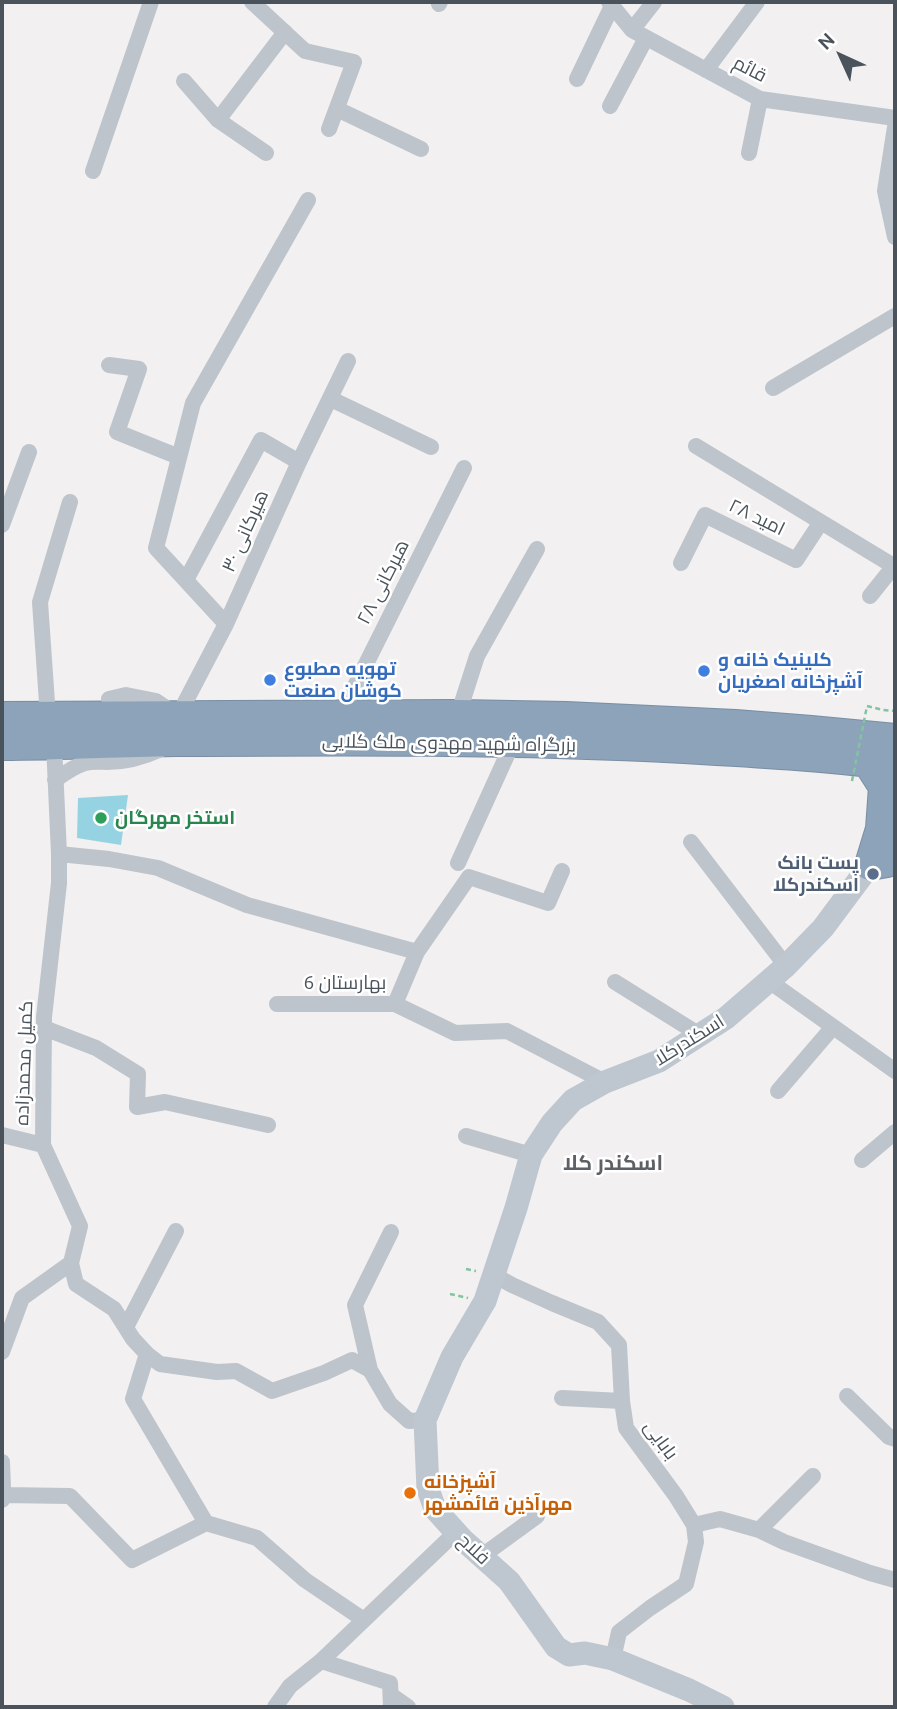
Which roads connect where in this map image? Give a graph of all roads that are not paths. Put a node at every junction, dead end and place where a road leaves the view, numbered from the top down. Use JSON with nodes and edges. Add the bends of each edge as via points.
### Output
{"nodes":[{"id":1,"x":151,"y":2,"type":"edge"},
{"id":2,"x":252,"y":2,"type":"edge"},
{"id":3,"x":654,"y":2,"type":"edge"},
{"id":4,"x":757,"y":2,"type":"edge"},
{"id":5,"x":611,"y":4,"type":"edge"},
{"id":6,"x":285,"y":32,"type":"junction"},
{"id":7,"x":639,"y":34,"type":"junction"},
{"id":8,"x":706,"y":70,"type":"junction"},
{"id":9,"x":577,"y":79,"type":"dead end"},
{"id":10,"x":184,"y":81,"type":"dead end"},
{"id":11,"x":760,"y":99,"type":"junction"},
{"id":12,"x":610,"y":106,"type":"dead end"},
{"id":13,"x":337,"y":109,"type":"junction"},
{"id":14,"x":895,"y":118,"type":"edge"},
{"id":15,"x":218,"y":120,"type":"junction"},
{"id":16,"x":895,"y":128,"type":"edge"},
{"id":17,"x":329,"y":129,"type":"dead end"},
{"id":18,"x":421,"y":149,"type":"dead end"},
{"id":19,"x":266,"y":153,"type":"dead end"},
{"id":20,"x":749,"y":153,"type":"dead end"},
{"id":21,"x":93,"y":171,"type":"dead end"},
{"id":22,"x":890,"y":188,"type":"edge"},
{"id":23,"x":308,"y":200,"type":"dead end"},
{"id":24,"x":895,"y":237,"type":"edge"},
{"id":25,"x":895,"y":316,"type":"edge"},
{"id":26,"x":348,"y":361,"type":"dead end"},
{"id":27,"x":109,"y":365,"type":"dead end"},
{"id":28,"x":773,"y":388,"type":"dead end"},
{"id":29,"x":331,"y":399,"type":"junction"},
{"id":30,"x":696,"y":446,"type":"dead end"},
{"id":31,"x":432,"y":447,"type":"dead end"},
{"id":32,"x":29,"y":452,"type":"dead end"},
{"id":33,"x":179,"y":457,"type":"junction"},
{"id":34,"x":299,"y":462,"type":"junction"},
{"id":35,"x":464,"y":468,"type":"dead end"},
{"id":36,"x":70,"y":502,"type":"dead end"},
{"id":37,"x":821,"y":522,"type":"junction"},
{"id":38,"x":2,"y":525,"type":"edge"},
{"id":39,"x":537,"y":549,"type":"dead end"},
{"id":40,"x":681,"y":564,"type":"dead end"},
{"id":41,"x":895,"y":567,"type":"edge"},
{"id":42,"x":186,"y":580,"type":"junction"},
{"id":43,"x":870,"y":596,"type":"dead end"},
{"id":44,"x":226,"y":624,"type":"junction"},
{"id":45,"x":109,"y":699,"type":"dead end"},
{"id":46,"x":458,"y":715,"type":"junction"},
{"id":47,"x":340,"y":716,"type":"junction"},
{"id":48,"x":2,"y":717,"type":"edge"},
{"id":49,"x":177,"y":729,"type":"junction"},
{"id":50,"x":51,"y":730,"type":"junction"},
{"id":51,"x":895,"y":739,"type":"edge"},
{"id":52,"x":513,"y":742,"type":"junction"},
{"id":53,"x":2,"y":745,"type":"edge"},
{"id":54,"x":872,"y":769,"type":"edge"},
{"id":55,"x":55,"y":780,"type":"junction"},
{"id":56,"x":691,"y":842,"type":"dead end"},
{"id":57,"x":887,"y":849,"type":"edge"},
{"id":58,"x":59,"y":854,"type":"junction"},
{"id":59,"x":458,"y":863,"type":"dead end"},
{"id":60,"x":562,"y":871,"type":"dead end"},
{"id":61,"x":417,"y":952,"type":"junction"},
{"id":62,"x":786,"y":966,"type":"junction"},
{"id":63,"x":769,"y":981,"type":"junction"},
{"id":64,"x":615,"y":982,"type":"dead end"},
{"id":65,"x":276,"y":1004,"type":"dead end"},
{"id":66,"x":395,"y":1004,"type":"junction"},
{"id":67,"x":833,"y":1027,"type":"junction"},
{"id":68,"x":44,"y":1028,"type":"junction"},
{"id":69,"x":700,"y":1035,"type":"junction"},
{"id":70,"x":895,"y":1071,"type":"edge"},
{"id":71,"x":605,"y":1082,"type":"junction"},
{"id":72,"x":778,"y":1091,"type":"dead end"},
{"id":73,"x":268,"y":1125,"type":"dead end"},
{"id":74,"x":895,"y":1132,"type":"edge"},
{"id":75,"x":2,"y":1135,"type":"edge"},
{"id":76,"x":466,"y":1136,"type":"dead end"},
{"id":77,"x":43,"y":1145,"type":"junction"},
{"id":78,"x":531,"y":1156,"type":"junction"},
{"id":79,"x":862,"y":1160,"type":"dead end"},
{"id":80,"x":176,"y":1231,"type":"dead end"},
{"id":81,"x":391,"y":1232,"type":"dead end"},
{"id":82,"x":71,"y":1263,"type":"junction"},
{"id":83,"x":494,"y":1275,"type":"junction"},
{"id":84,"x":7,"y":1318,"type":"edge"},
{"id":85,"x":126,"y":1327,"type":"junction"},
{"id":86,"x":2,"y":1352,"type":"edge"},
{"id":87,"x":147,"y":1354,"type":"junction"},
{"id":88,"x":370,"y":1370,"type":"junction"},
{"id":89,"x":847,"y":1396,"type":"dead end"},
{"id":90,"x":562,"y":1398,"type":"dead end"},
{"id":91,"x":622,"y":1401,"type":"junction"},
{"id":92,"x":425,"y":1420,"type":"junction"},
{"id":93,"x":895,"y":1439,"type":"edge"},
{"id":94,"x":2,"y":1462,"type":"edge"},
{"id":95,"x":813,"y":1476,"type":"dead end"},
{"id":96,"x":2,"y":1497,"type":"edge"},
{"id":97,"x":537,"y":1516,"type":"dead end"},
{"id":98,"x":206,"y":1523,"type":"junction"},
{"id":99,"x":694,"y":1525,"type":"junction"},
{"id":100,"x":760,"y":1530,"type":"junction"},
{"id":101,"x":456,"y":1532,"type":"junction"},
{"id":102,"x":482,"y":1556,"type":"junction"},
{"id":103,"x":895,"y":1580,"type":"edge"},
{"id":104,"x":364,"y":1620,"type":"junction"},
{"id":105,"x":613,"y":1659,"type":"junction"},
{"id":106,"x":321,"y":1661,"type":"junction"},
{"id":107,"x":391,"y":1701,"type":"edge"},
{"id":108,"x":275,"y":1707,"type":"edge"},
{"id":109,"x":408,"y":1707,"type":"edge"},
{"id":110,"x":723,"y":1707,"type":"edge"}],
"edges":[{"from":1,"to":21,"type":"street"},
{"from":2,"to":6,"type":"street"},
{"from":3,"to":7,"type":"street"},
{"from":4,"to":8,"type":"street"},
{"from":5,"to":7,"type":"street","name":"قائم"},
{"from":5,"to":9,"type":"street"},
{"from":6,"to":13,"type":"street","via":[[305,51],[354,62]]},
{"from":6,"to":15,"type":"street"},
{"from":7,"to":8,"type":"street","name":"قائم"},
{"from":7,"to":12,"type":"street"},
{"from":8,"to":11,"type":"street","name":"قائم"},
{"from":10,"to":15,"type":"street"},
{"from":11,"to":14,"type":"street","name":"قائم"},
{"from":11,"to":20,"type":"street"},
{"from":13,"to":17,"type":"street"},
{"from":13,"to":18,"type":"street"},
{"from":15,"to":19,"type":"street"},
{"from":16,"to":22,"type":"street"},
{"from":22,"to":24,"type":"street"},
{"from":23,"to":33,"type":"street","via":[[192,403]]},
{"from":25,"to":28,"type":"street"},
{"from":26,"to":29,"type":"street","name":"هیرکانی ۳۰"},
{"from":27,"to":33,"type":"street","via":[[139,369],[117,432]]},
{"from":29,"to":31,"type":"street"},
{"from":29,"to":34,"type":"street","name":"هیرکانی ۳۰"},
{"from":30,"to":37,"type":"street"},
{"from":32,"to":38,"type":"street"},
{"from":33,"to":42,"type":"street","via":[[156,548]]},
{"from":34,"to":42,"type":"street","via":[[261,440]]},
{"from":34,"to":44,"type":"street","name":"هیرکانی ۳۰"},
{"from":35,"to":47,"type":"street","name":"هیرکانی ۲۸"},
{"from":36,"to":50,"type":"street","name":"کمیل محمدزاده","via":[[40,602]]},
{"from":37,"to":40,"type":"street","name":"امید ۲۸","via":[[796,560],[705,515]]},
{"from":37,"to":41,"type":"street"},
{"from":39,"to":46,"type":"street","via":[[477,656]]},
{"from":41,"to":43,"type":"street"},
{"from":42,"to":44,"type":"street"},
{"from":44,"to":49,"type":"street","name":"هیرکانی ۳۰"},
{"from":45,"to":49,"type":"street","via":[[126,695],[156,701]]},
{"from":46,"to":47,"type":"highway","name":"بزرگراه شهید مهدوی ملک کلایی"},
{"from":46,"to":51,"type":"highway","name":"بزرگراه شهید مهدوی ملک کلایی","via":[[694,723]]},
{"from":47,"to":49,"type":"highway","name":"بزرگراه شهید مهدوی ملک کلایی"},
{"from":48,"to":50,"type":"highway","name":"بزرگراه شهید مهدوی ملک کلایی"},
{"from":49,"to":50,"type":"highway","name":"بزرگراه شهید مهدوی ملک کلایی"},
{"from":49,"to":52,"type":"highway","name":"بزرگراه شهید مهدوی ملک کلایی"},
{"from":49,"to":55,"type":"street","via":[[145,756],[82,764]]},
{"from":50,"to":53,"type":"highway","name":"بزرگراه شهید مهدوی ملک کلایی"},
{"from":50,"to":55,"type":"street","name":"کمیل محمدزاده"},
{"from":52,"to":54,"type":"highway","name":"بزرگراه شهید مهدوی ملک کلایی","via":[[679,748]]},
{"from":52,"to":59,"type":"street"},
{"from":54,"to":57,"type":"highway","via":[[884,787],[881,829]]},
{"from":55,"to":58,"type":"street","name":"کمیل محمدزاده"},
{"from":56,"to":62,"type":"street"},
{"from":57,"to":62,"type":"street","name":"اسکندرکلا"},
{"from":58,"to":61,"type":"street","via":[[158,868],[247,905]]},
{"from":58,"to":68,"type":"street","name":"کمیل محمدزاده"},
{"from":60,"to":61,"type":"street","via":[[548,903],[469,877]]},
{"from":61,"to":66,"type":"street"},
{"from":62,"to":63,"type":"street","name":"اسکندرکلا"},
{"from":63,"to":67,"type":"street"},
{"from":63,"to":69,"type":"street","name":"اسکندرکلا"},
{"from":64,"to":69,"type":"street"},
{"from":65,"to":66,"type":"street","name":"بهارستان 6"},
{"from":66,"to":71,"type":"street","name":"بهارستان 6","via":[[455,1034],[507,1031]]},
{"from":67,"to":70,"type":"street"},
{"from":67,"to":72,"type":"street"},
{"from":68,"to":73,"type":"street","via":[[96,1048],[138,1074],[137,1107],[165,1102]]},
{"from":68,"to":77,"type":"street","name":"کمیل محمدزاده"},
{"from":69,"to":71,"type":"street","name":"اسکندرکلا","via":[[659,1061]]},
{"from":71,"to":78,"type":"street","name":"اسکندرکلا","via":[[573,1100]]},
{"from":74,"to":79,"type":"street"},
{"from":75,"to":77,"type":"street"},
{"from":76,"to":78,"type":"street"},
{"from":77,"to":82,"type":"street","name":"کمیل محمدزاده","via":[[80,1226]]},
{"from":78,"to":83,"type":"street","name":"اسکندرکلا"},
{"from":80,"to":85,"type":"street"},
{"from":81,"to":88,"type":"street","via":[[355,1305]]},
{"from":82,"to":84,"type":"street","via":[[22,1298]]},
{"from":82,"to":85,"type":"street","via":[[76,1284],[114,1308]]},
{"from":83,"to":91,"type":"street","name":"بابایی","via":[[598,1322],[619,1345]]},
{"from":83,"to":92,"type":"street","name":"فلاح"},
{"from":84,"to":86,"type":"street"},
{"from":85,"to":87,"type":"street"},
{"from":87,"to":88,"type":"street","via":[[160,1364],[236,1371],[272,1391],[352,1360]]},
{"from":87,"to":98,"type":"street","via":[[133,1399]]},
{"from":88,"to":92,"type":"street","via":[[390,1404],[409,1421]]},
{"from":89,"to":93,"type":"street"},
{"from":90,"to":91,"type":"street"},
{"from":91,"to":99,"type":"street","name":"بابایی","via":[[626,1428]]},
{"from":92,"to":101,"type":"street","name":"فلاح","via":[[428,1489],[435,1509]]},
{"from":94,"to":96,"type":"street"},
{"from":95,"to":100,"type":"street"},
{"from":96,"to":98,"type":"street","via":[[70,1496],[132,1560]]},
{"from":97,"to":102,"type":"street"},
{"from":98,"to":104,"type":"street","via":[[257,1538],[305,1580]]},
{"from":99,"to":100,"type":"street","via":[[720,1519]]},
{"from":99,"to":105,"type":"street","via":[[696,1542],[686,1584],[619,1632]]},
{"from":100,"to":103,"type":"street"},
{"from":101,"to":102,"type":"street","name":"فلاح"},
{"from":101,"to":104,"type":"street"},
{"from":102,"to":105,"type":"street","name":"فلاح","via":[[509,1581],[556,1647],[569,1655]]},
{"from":104,"to":106,"type":"street"},
{"from":105,"to":110,"type":"street","name":"فلاح"},
{"from":106,"to":107,"type":"street","via":[[390,1682]]},
{"from":106,"to":108,"type":"street","via":[[290,1686]]},
{"from":107,"to":109,"type":"street"}]}
